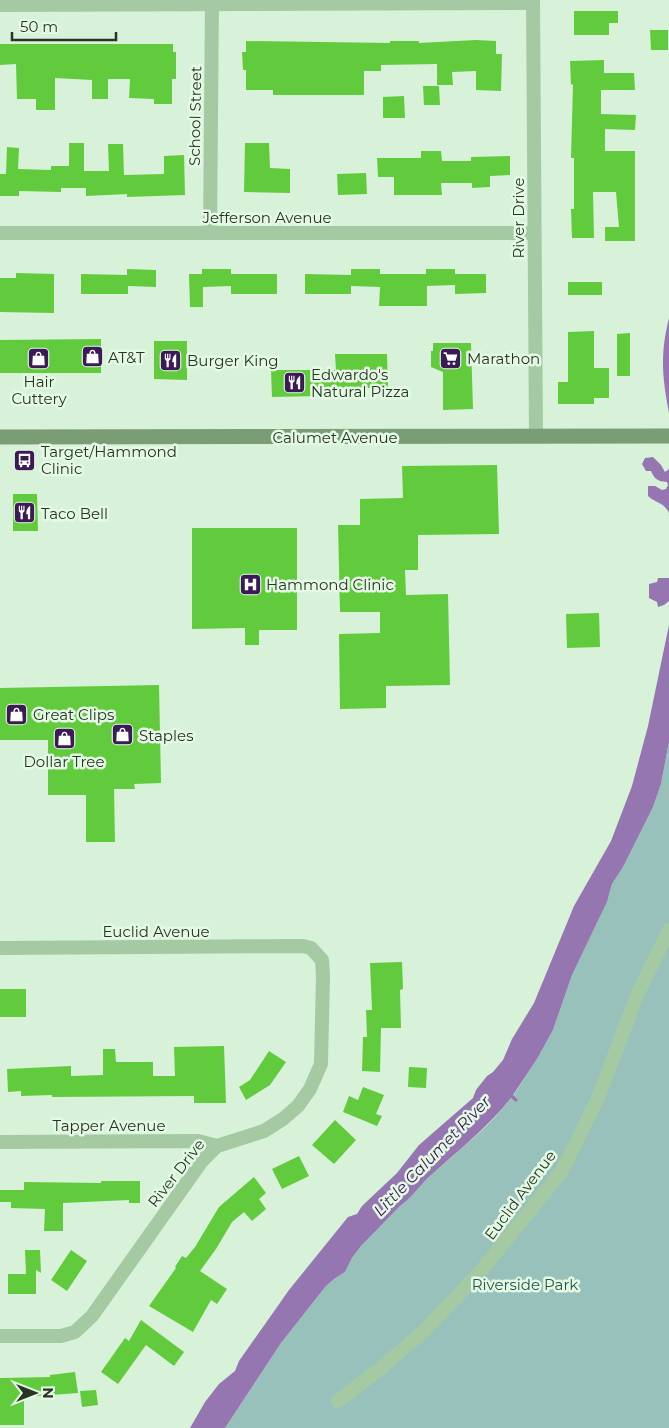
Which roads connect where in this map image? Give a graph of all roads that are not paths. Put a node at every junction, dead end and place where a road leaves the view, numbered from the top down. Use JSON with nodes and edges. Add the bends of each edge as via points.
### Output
{"nodes":[{"id":1,"x":212,"y":2,"type":"edge"},
{"id":2,"x":533,"y":2,"type":"edge"},
{"id":3,"x":0,"y":5,"type":"edge"},
{"id":4,"x":534,"y":232,"type":"junction"},
{"id":5,"x":0,"y":233,"type":"edge"},
{"id":6,"x":210,"y":233,"type":"junction"},
{"id":7,"x":536,"y":436,"type":"junction"},
{"id":8,"x":669,"y":436,"type":"edge"},
{"id":9,"x":0,"y":437,"type":"edge"},
{"id":10,"x":669,"y":930,"type":"edge"},
{"id":11,"x":0,"y":948,"type":"edge"},
{"id":12,"x":311,"y":948,"type":"joint"},
{"id":13,"x":0,"y":1142,"type":"edge"},
{"id":14,"x":217,"y":1146,"type":"junction"},
{"id":15,"x":0,"y":1336,"type":"edge"},
{"id":16,"x":338,"y":1401,"type":"dead end"}],
"edges":[{"from":1,"to":2,"type":"street"},
{"from":1,"to":3,"type":"street"},
{"from":1,"to":6,"type":"street","name":"School Street"},
{"from":2,"to":4,"type":"street","name":"River Drive"},
{"from":4,"to":6,"type":"street","name":"Jefferson Avenue"},
{"from":4,"to":7,"type":"street","name":"River Drive"},
{"from":5,"to":6,"type":"street","name":"Jefferson Avenue"},
{"from":7,"to":8,"type":"main road","name":"Calumet Avenue"},
{"from":7,"to":9,"type":"main road","name":"Calumet Avenue"},
{"from":10,"to":16,"type":"street","name":"Euclid Avenue","via":[[638,993],[598,1098],[562,1170],[480,1271],[425,1330]]},
{"from":11,"to":12,"type":"street","name":"Euclid Avenue"},
{"from":12,"to":14,"type":"street","name":"River Drive","via":[[322,960],[323,976],[321,1064],[310,1089],[298,1106],[264,1131]]},
{"from":13,"to":14,"type":"street","name":"Tapper Avenue","via":[[198,1141]]},
{"from":14,"to":15,"type":"street","name":"River Drive","via":[[192,1174],[92,1316],[75,1332],[61,1336]]}]}
